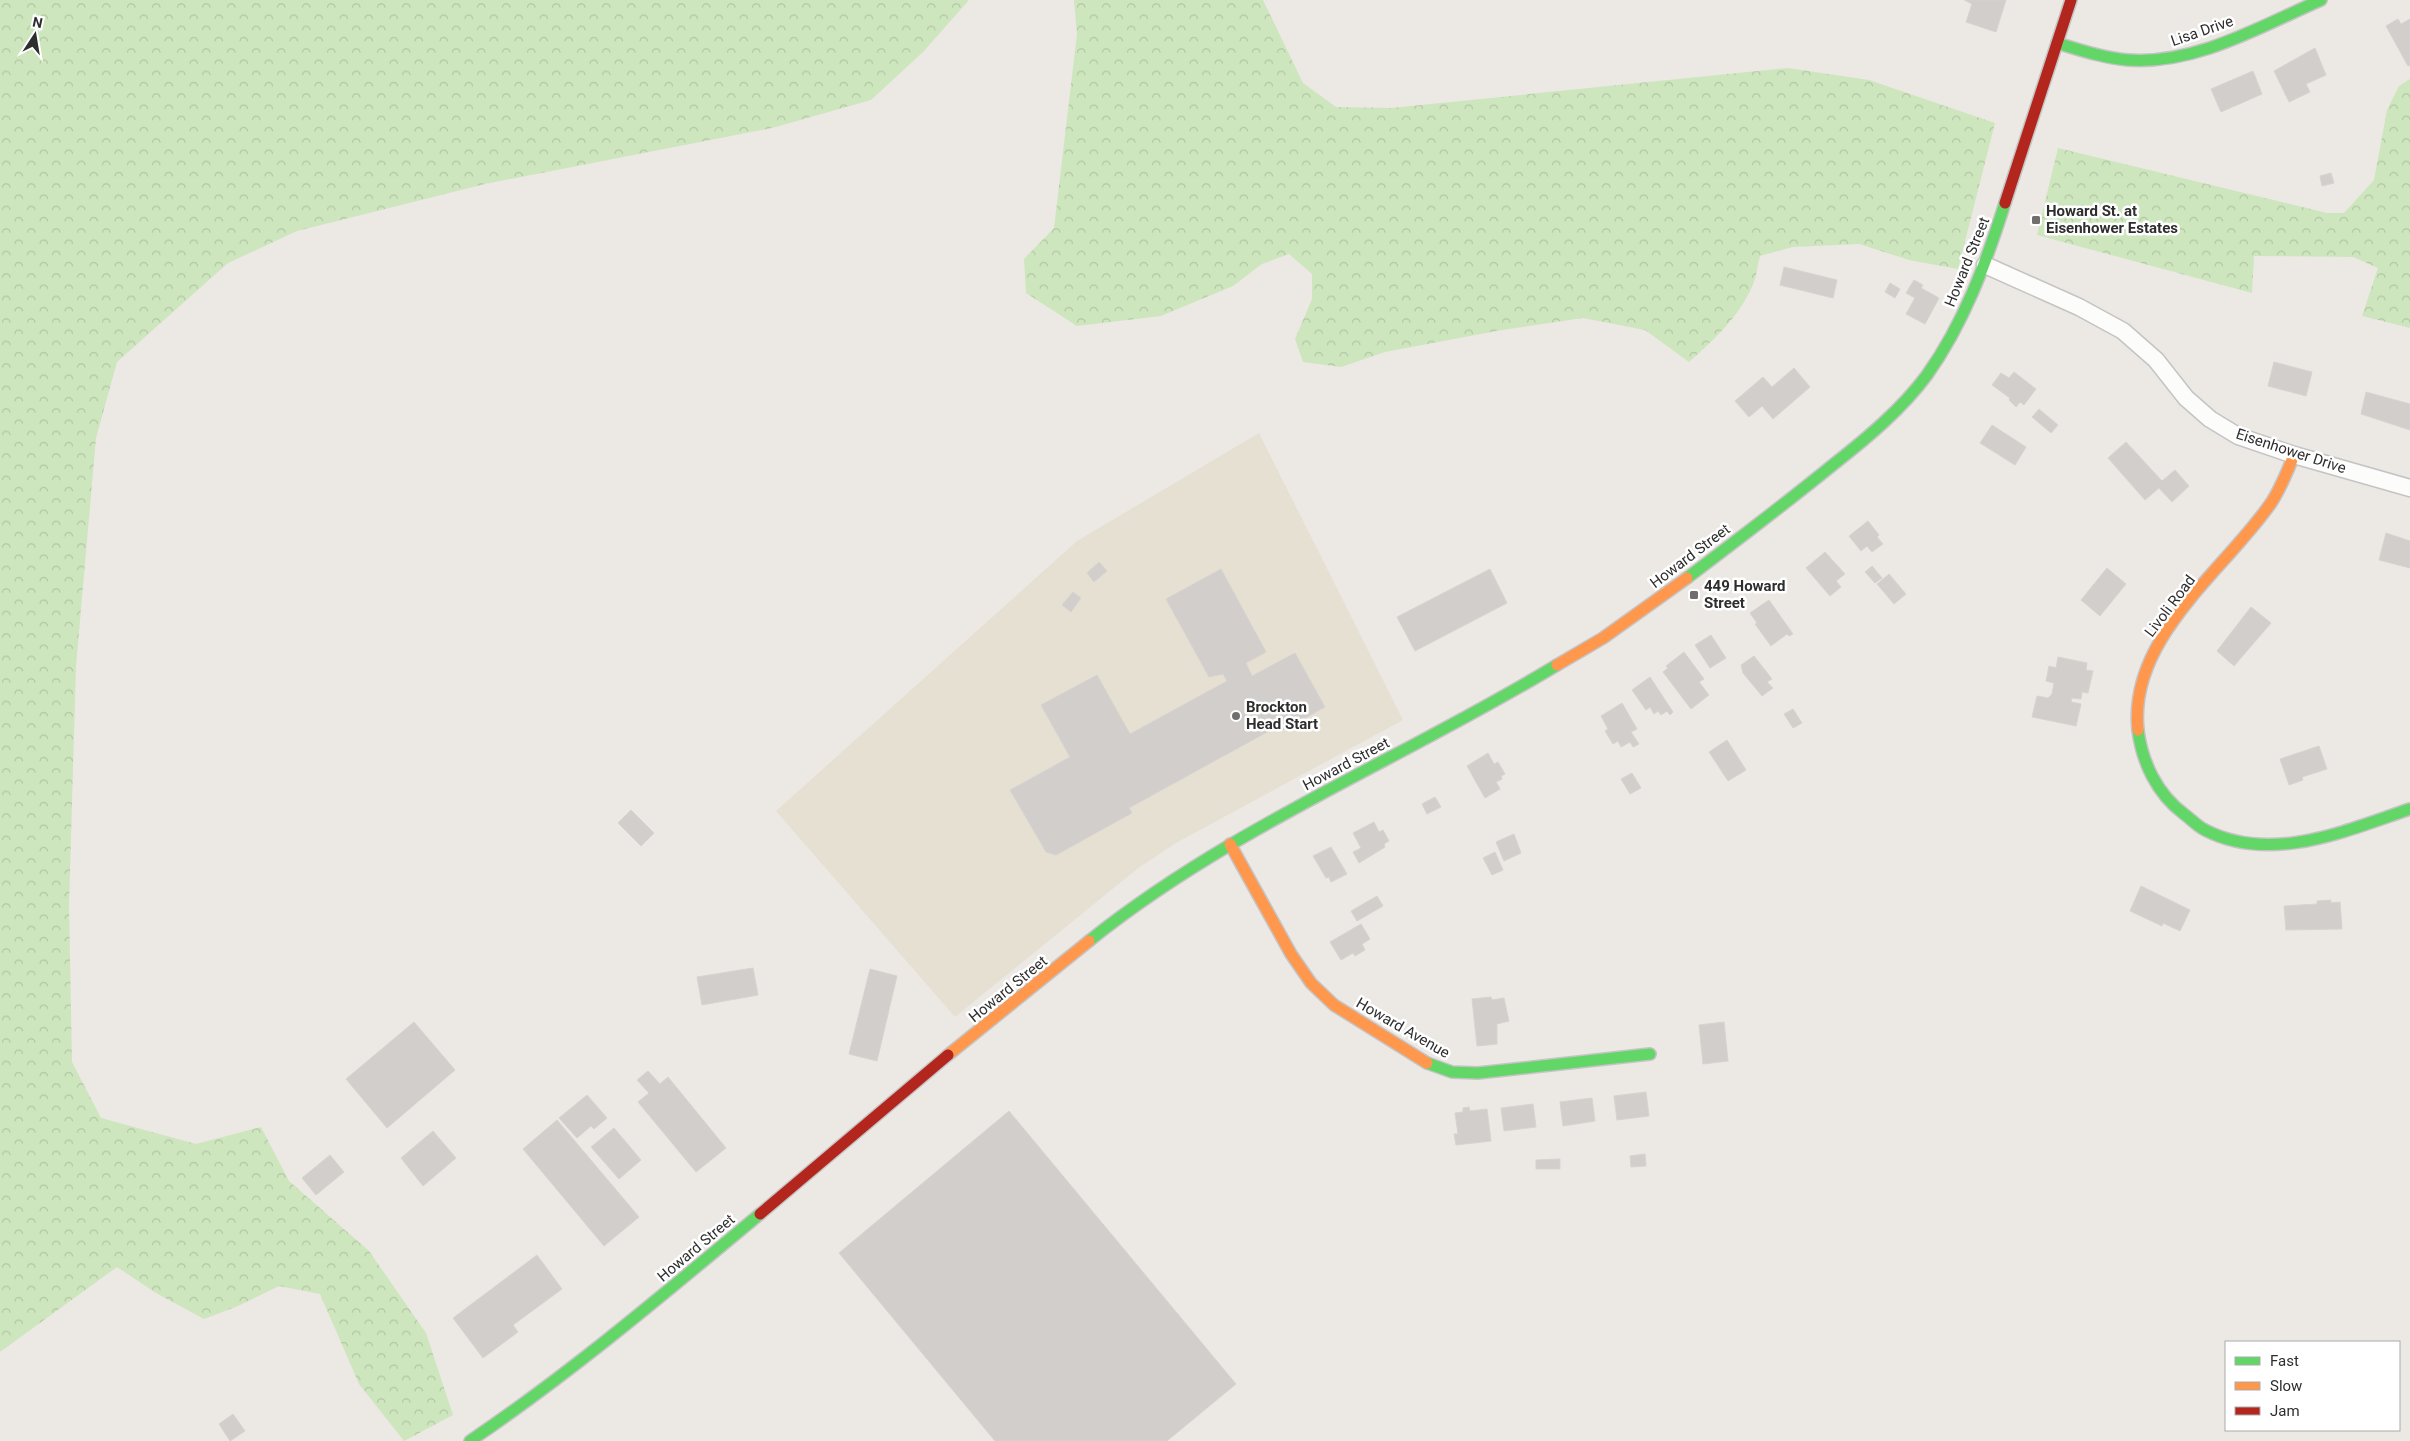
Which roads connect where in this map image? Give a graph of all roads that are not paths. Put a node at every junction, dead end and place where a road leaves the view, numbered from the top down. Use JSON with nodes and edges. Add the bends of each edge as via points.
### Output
{"nodes":[{"id":1,"x":2071,"y":0,"type":"edge"},
{"id":2,"x":2322,"y":0,"type":"edge"},
{"id":3,"x":2057,"y":43,"type":"junction"},
{"id":4,"x":1985,"y":265,"type":"junction"},
{"id":5,"x":2294,"y":455,"type":"junction"},
{"id":6,"x":2410,"y":488,"type":"edge"},
{"id":7,"x":2410,"y":809,"type":"edge"},
{"id":8,"x":1230,"y":844,"type":"junction"},
{"id":9,"x":1650,"y":1054,"type":"dead end"},
{"id":10,"x":470,"y":1441,"type":"edge"}],
"edges":[{"from":1,"to":3,"type":"main road","name":"Howard Street"},
{"from":2,"to":3,"type":"main road","name":"Lisa Drive","via":[[2183,56],[2137,60],[2110,57]]},
{"from":3,"to":4,"type":"main road","name":"Howard Street"},
{"from":4,"to":5,"type":"street","name":"Eisenhower Drive","via":[[2079,307],[2123,331],[2156,360],[2186,398],[2210,419],[2238,436]]},
{"from":4,"to":8,"type":"main road","name":"Howard Street","via":[[1953,334],[1926,376],[1894,411],[1854,448],[1723,551],[1635,616],[1548,671]]},
{"from":5,"to":6,"type":"street","name":"Eisenhower Drive"},
{"from":5,"to":7,"type":"main road","name":"Livoli Road","via":[[2284,481],[2268,507],[2168,629],[2147,665],[2139,690],[2137,718],[2142,751],[2155,783],[2190,823],[2216,837],[2248,845],[2278,847],[2307,842]]},
{"from":8,"to":9,"type":"main road","name":"Howard Avenue","via":[[1291,954],[1311,983],[1334,1005],[1430,1064],[1452,1072],[1478,1073]]},
{"from":8,"to":10,"type":"main road","name":"Howard Street","via":[[1139,903],[1013,1001],[622,1329]]}]}
